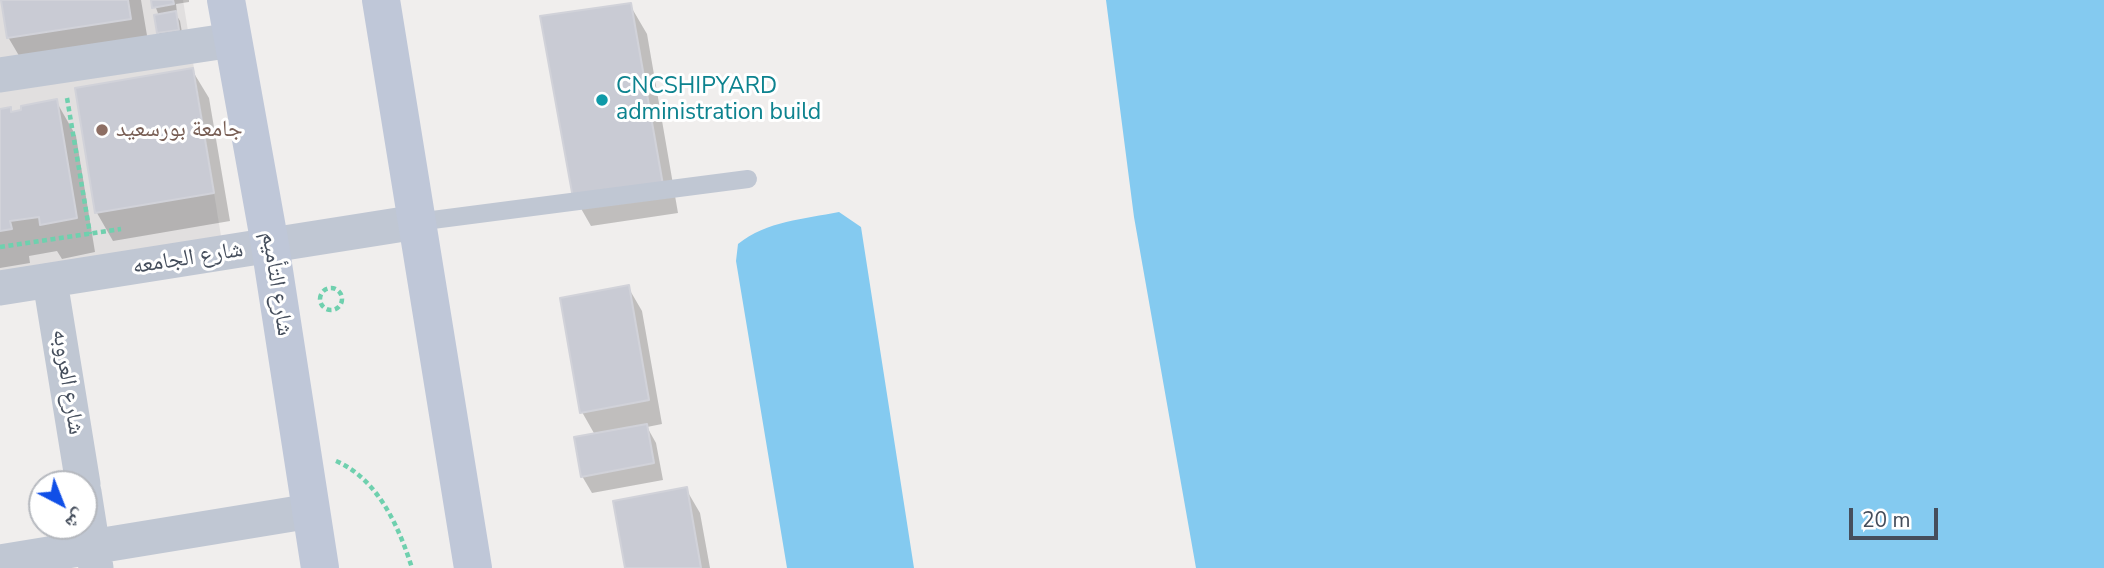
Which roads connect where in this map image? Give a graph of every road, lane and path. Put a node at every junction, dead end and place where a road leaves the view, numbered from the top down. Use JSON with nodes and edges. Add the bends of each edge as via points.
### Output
{"nodes":[{"id":1,"x":226,"y":0,"type":"edge"},
{"id":2,"x":381,"y":0,"type":"edge"},
{"id":3,"x":233,"y":40,"type":"junction"},
{"id":4,"x":61,"y":66,"type":"junction"},
{"id":5,"x":0,"y":75,"type":"edge"},
{"id":6,"x":748,"y":179,"type":"dead end"},
{"id":7,"x":417,"y":222,"type":"junction"},
{"id":8,"x":121,"y":229,"type":"dead end"},
{"id":9,"x":90,"y":234,"type":"junction"},
{"id":10,"x":270,"y":246,"type":"junction"},
{"id":11,"x":0,"y":247,"type":"edge"},
{"id":12,"x":50,"y":281,"type":"junction"},
{"id":13,"x":0,"y":288,"type":"edge"},
{"id":14,"x":341,"y":305,"type":"joint"},
{"id":15,"x":303,"y":460,"type":"junction"},
{"id":16,"x":81,"y":470,"type":"edge"},
{"id":17,"x":311,"y":511,"type":"junction"},
{"id":18,"x":94,"y":557,"type":"edge"},
{"id":19,"x":0,"y":562,"type":"edge"},
{"id":20,"x":320,"y":568,"type":"edge"},
{"id":21,"x":412,"y":568,"type":"edge"},
{"id":22,"x":473,"y":568,"type":"edge"}],
"edges":[{"from":1,"to":3,"type":"main road","name":"شارع التأميم"},
{"from":2,"to":7,"type":"main road"},
{"from":3,"to":4,"type":"street"},
{"from":3,"to":10,"type":"main road","name":"شارع التأميم"},
{"from":4,"to":5,"type":"street"},
{"from":4,"to":9,"type":"path"},
{"from":6,"to":7,"type":"lane"},
{"from":7,"to":10,"type":"street","name":"شارع الجامعه"},
{"from":7,"to":22,"type":"main road"},
{"from":8,"to":9,"type":"path"},
{"from":9,"to":11,"type":"path"},
{"from":10,"to":12,"type":"street","name":"شارع الجامعه"},
{"from":10,"to":15,"type":"main road","name":"شارع التأميم"},
{"from":12,"to":13,"type":"street","name":"شارع الجامعه"},
{"from":12,"to":16,"type":"street","name":"شارع العروبه"},
{"from":14,"to":14,"type":"path","via":[[338,289],[322,292],[324,308],[333,310]]},
{"from":15,"to":17,"type":"main road","name":"شارع التأميم"},
{"from":15,"to":21,"type":"path","via":[[337,461],[364,478],[397,527]]},
{"from":17,"to":18,"type":"street"},
{"from":17,"to":20,"type":"main road","name":"شارع التأميم"},
{"from":18,"to":19,"type":"street"}]}
